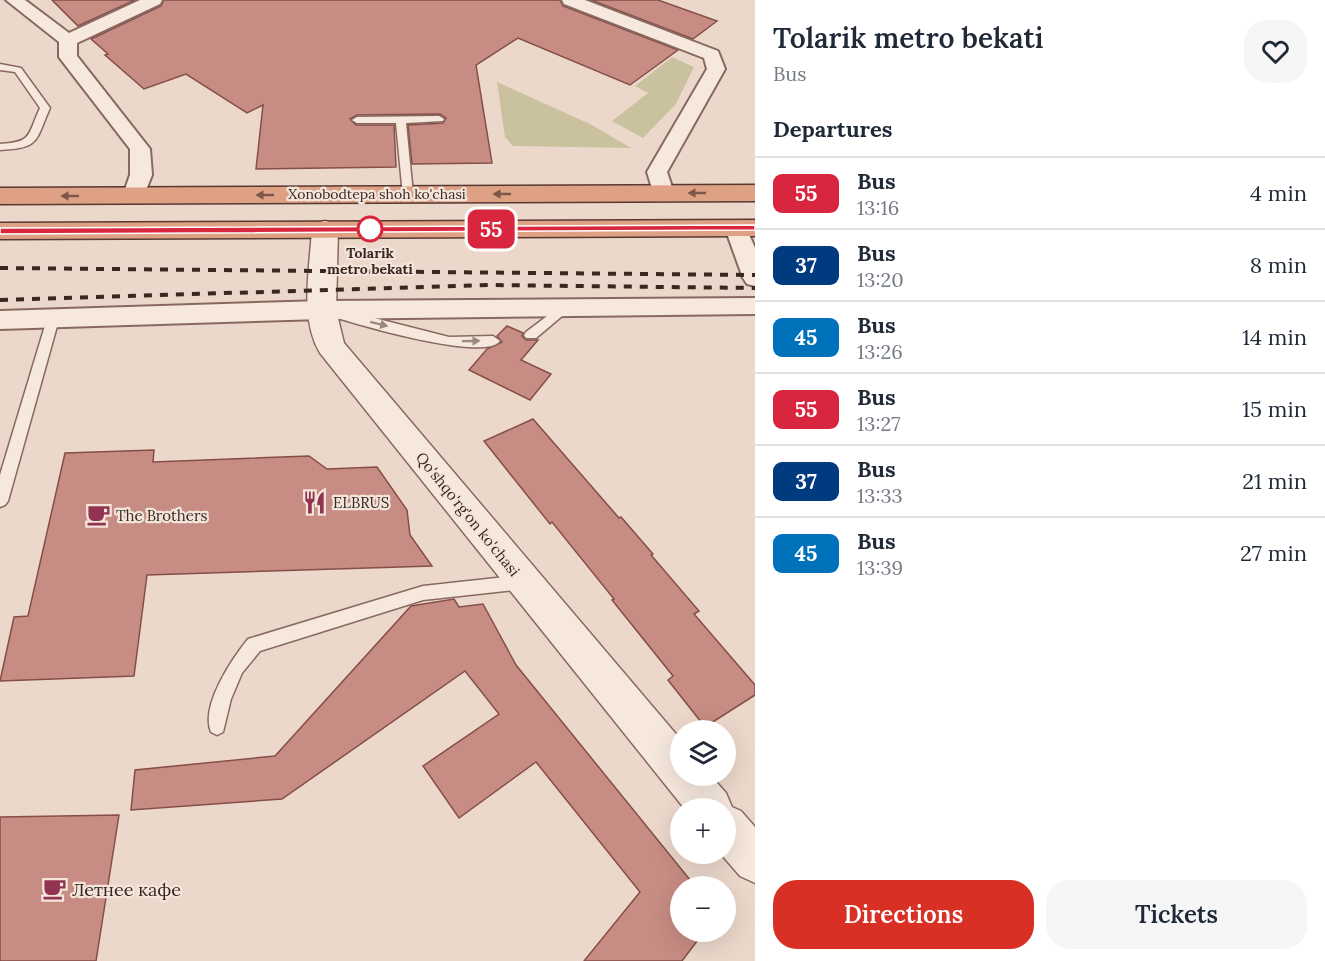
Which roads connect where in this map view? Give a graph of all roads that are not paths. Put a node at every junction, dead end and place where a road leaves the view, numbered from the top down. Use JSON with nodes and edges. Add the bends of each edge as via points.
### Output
{"nodes":[{"id":1,"x":14,"y":0,"type":"edge"},
{"id":2,"x":154,"y":0,"type":"edge"},
{"id":3,"x":570,"y":0,"type":"edge"},
{"id":4,"x":68,"y":40,"type":"junction"},
{"id":5,"x":0,"y":67,"type":"edge"},
{"id":6,"x":439,"y":119,"type":"dead end"},
{"id":7,"x":357,"y":120,"type":"dead end"},
{"id":8,"x":401,"y":120,"type":"junction"},
{"id":9,"x":0,"y":147,"type":"edge"},
{"id":10,"x":663,"y":193,"type":"junction"},
{"id":11,"x":755,"y":193,"type":"edge"},
{"id":12,"x":407,"y":194,"type":"junction"},
{"id":13,"x":134,"y":195,"type":"junction"},
{"id":14,"x":0,"y":196,"type":"edge"},
{"id":15,"x":746,"y":228,"type":"edge"},
{"id":16,"x":325,"y":230,"type":"junction"},
{"id":17,"x":0,"y":231,"type":"edge"},
{"id":18,"x":755,"y":278,"type":"edge"},
{"id":19,"x":755,"y":306,"type":"edge"},
{"id":20,"x":564,"y":308,"type":"junction"},
{"id":21,"x":322,"y":310,"type":"junction"},
{"id":22,"x":53,"y":319,"type":"junction"},
{"id":23,"x":0,"y":320,"type":"edge"},
{"id":24,"x":531,"y":335,"type":"dead end"},
{"id":25,"x":493,"y":341,"type":"dead end"},
{"id":26,"x":0,"y":501,"type":"edge"},
{"id":27,"x":524,"y":582,"type":"junction"},
{"id":28,"x":217,"y":726,"type":"dead end"},
{"id":29,"x":670,"y":759,"type":"edge"},
{"id":30,"x":692,"y":786,"type":"edge"},
{"id":31,"x":702,"y":798,"type":"edge"},
{"id":32,"x":736,"y":838,"type":"edge"},
{"id":33,"x":755,"y":861,"type":"edge"}],
"edges":[{"from":1,"to":4,"type":"street"},
{"from":2,"to":4,"type":"street"},
{"from":3,"to":10,"type":"street","via":[[711,55],[716,69],[657,172]]},
{"from":4,"to":13,"type":"street","via":[[68,57],[140,149],[141,175]]},
{"from":5,"to":9,"type":"lane","via":[[18,70],[45,108],[30,142]]},
{"from":6,"to":8,"type":"lane"},
{"from":7,"to":8,"type":"lane"},
{"from":8,"to":12,"type":"lane"},
{"from":11,"to":10,"type":"highway","name":"Xonobodtepa shoh ko'chasi","one_way":true},
{"from":10,"to":12,"type":"highway","name":"Xonobodtepa shoh ko'chasi","one_way":true},
{"from":12,"to":13,"type":"highway","name":"Xonobodtepa shoh ko'chasi","one_way":true},
{"from":13,"to":14,"type":"highway","name":"Xonobodtepa shoh ko'chasi","one_way":true},
{"from":15,"to":16,"type":"highway"},
{"from":15,"to":18,"type":"street"},
{"from":16,"to":17,"type":"highway"},
{"from":16,"to":21,"type":"street","name":"Qo'shqo'rg'on ko'chasi"},
{"from":19,"to":20,"type":"street"},
{"from":20,"to":21,"type":"street"},
{"from":20,"to":24,"type":"lane"},
{"from":21,"to":22,"type":"street"},
{"from":21,"to":25,"type":"lane","one_way":true,"via":[[449,342]]},
{"from":21,"to":27,"type":"street","name":"Qo'shqo'rg'on ko'chasi","via":[[330,346]]},
{"from":22,"to":23,"type":"street"},
{"from":22,"to":26,"type":"lane"},
{"from":27,"to":28,"type":"lane","via":[[423,593],[254,645],[236,667],[222,699]]},
{"from":27,"to":29,"type":"street","name":"Qo'shqo'rg'on ko'chasi"},
{"from":30,"to":31,"type":"street","name":"Qo'shqo'rg'on ko'chasi"},
{"from":32,"to":33,"type":"street"}]}
